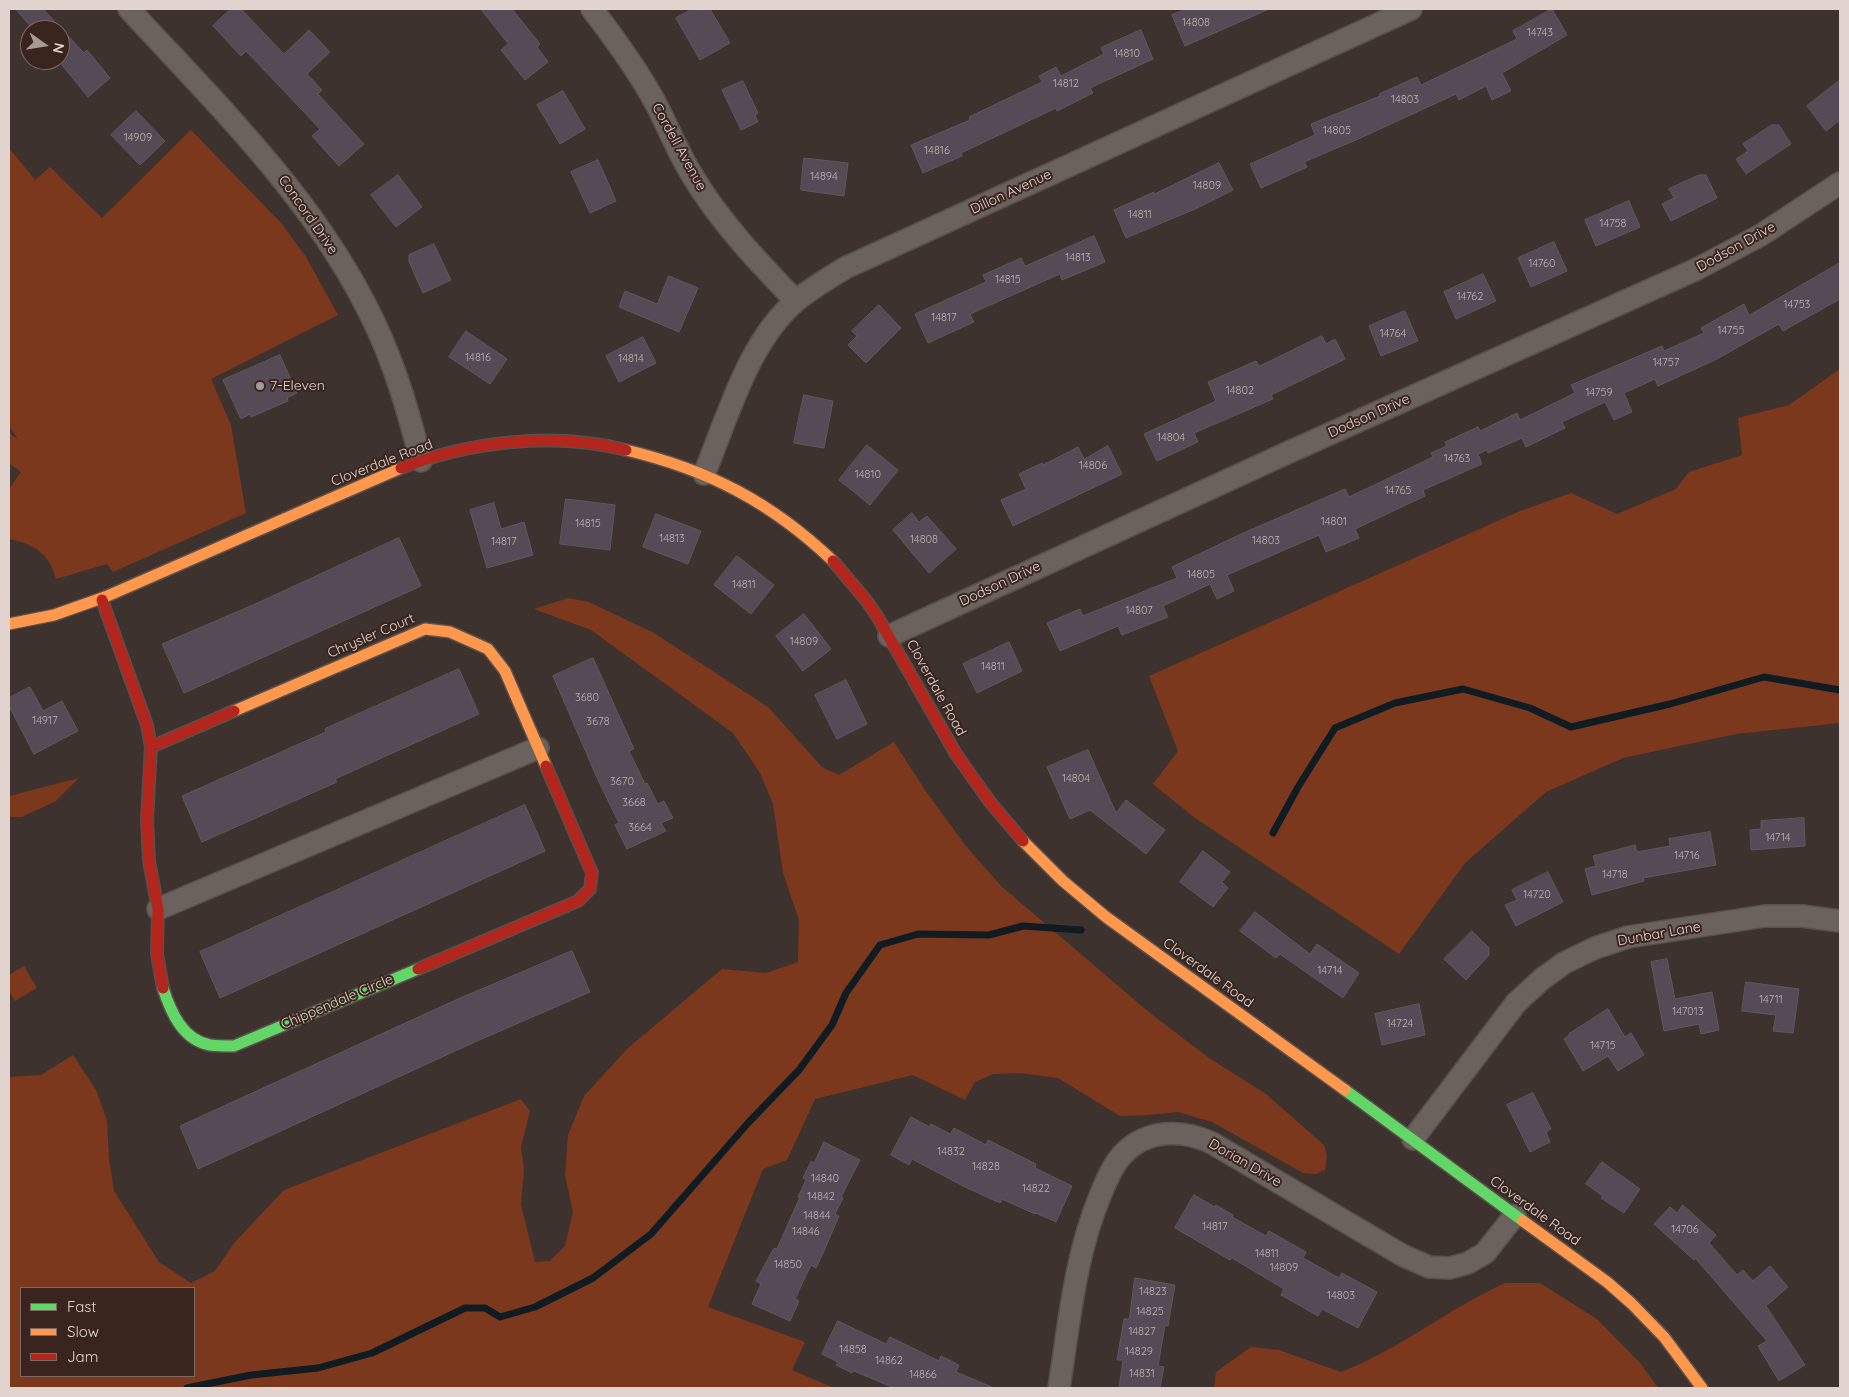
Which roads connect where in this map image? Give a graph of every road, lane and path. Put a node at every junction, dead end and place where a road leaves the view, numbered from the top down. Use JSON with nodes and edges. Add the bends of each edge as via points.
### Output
{"nodes":[{"id":1,"x":129,"y":9,"type":"edge"},
{"id":2,"x":592,"y":9,"type":"edge"},
{"id":3,"x":1411,"y":9,"type":"edge"},
{"id":4,"x":1840,"y":183,"type":"edge"},
{"id":5,"x":796,"y":301,"type":"junction"},
{"id":6,"x":421,"y":461,"type":"junction"},
{"id":7,"x":704,"y":474,"type":"junction"},
{"id":8,"x":102,"y":600,"type":"junction"},
{"id":9,"x":9,"y":624,"type":"edge"},
{"id":10,"x":889,"y":636,"type":"junction"},
{"id":11,"x":150,"y":747,"type":"junction"},
{"id":12,"x":538,"y":748,"type":"junction"},
{"id":13,"x":592,"y":873,"type":"joint"},
{"id":14,"x":158,"y":909,"type":"junction"},
{"id":15,"x":1840,"y":921,"type":"edge"},
{"id":16,"x":1413,"y":1139,"type":"junction"},
{"id":17,"x":1515,"y":1215,"type":"junction"},
{"id":18,"x":1059,"y":1388,"type":"edge"},
{"id":19,"x":1702,"y":1388,"type":"edge"}],
"edges":[{"from":1,"to":6,"type":"street","name":"Concord Drive","via":[[273,166],[330,242],[360,294],[386,350]]},
{"from":2,"to":5,"type":"street","name":"Cordell Avenue","via":[[655,102],[691,174],[712,205],[761,265]]},
{"from":3,"to":5,"type":"street","name":"Dillon Avenue","via":[[845,268]]},
{"from":4,"to":10,"type":"street","name":"Dodson Drive","via":[[1761,235],[1697,269]]},
{"from":5,"to":7,"type":"street","name":"Dillon Avenue","via":[[765,336],[752,357]]},
{"from":6,"to":7,"type":"street","name":"Cloverdale Road","via":[[482,446],[578,443],[626,450]]},
{"from":6,"to":8,"type":"street","name":"Cloverdale Road"},
{"from":7,"to":10,"type":"street","name":"Cloverdale Road","via":[[756,501],[800,531],[832,559],[860,592]]},
{"from":8,"to":9,"type":"street","name":"Cloverdale Road","via":[[55,615]]},
{"from":8,"to":11,"type":"street","name":"Chippendale Circle","via":[[147,725]]},
{"from":10,"to":16,"type":"street","name":"Cloverdale Road","via":[[965,768],[999,814],[1046,864],[1134,939]]},
{"from":11,"to":12,"type":"street","name":"Chrysler Court","via":[[425,628],[450,632],[488,649],[505,672]]},
{"from":11,"to":14,"type":"street","name":"Chippendale Circle","via":[[149,861]]},
{"from":12,"to":13,"type":"street","name":"Chrysler Court"},
{"from":12,"to":14,"type":"street"},
{"from":13,"to":14,"type":"street","name":"Chippendale Circle","via":[[590,889],[578,901],[234,1046],[210,1046],[191,1038],[176,1020],[163,990],[157,954]]},
{"from":15,"to":16,"type":"street","name":"Dunbar Lane","via":[[1765,916],[1628,937],[1572,959],[1516,1002]]},
{"from":16,"to":17,"type":"street","name":"Cloverdale Road"},
{"from":17,"to":18,"type":"street","name":"Dorian Drive","via":[[1485,1253],[1476,1259],[1450,1268],[1429,1267],[1212,1143],[1183,1133],[1147,1138],[1132,1146],[1115,1164],[1094,1209],[1074,1289]]},
{"from":17,"to":19,"type":"street","name":"Cloverdale Road","via":[[1618,1290],[1653,1325]]}]}
